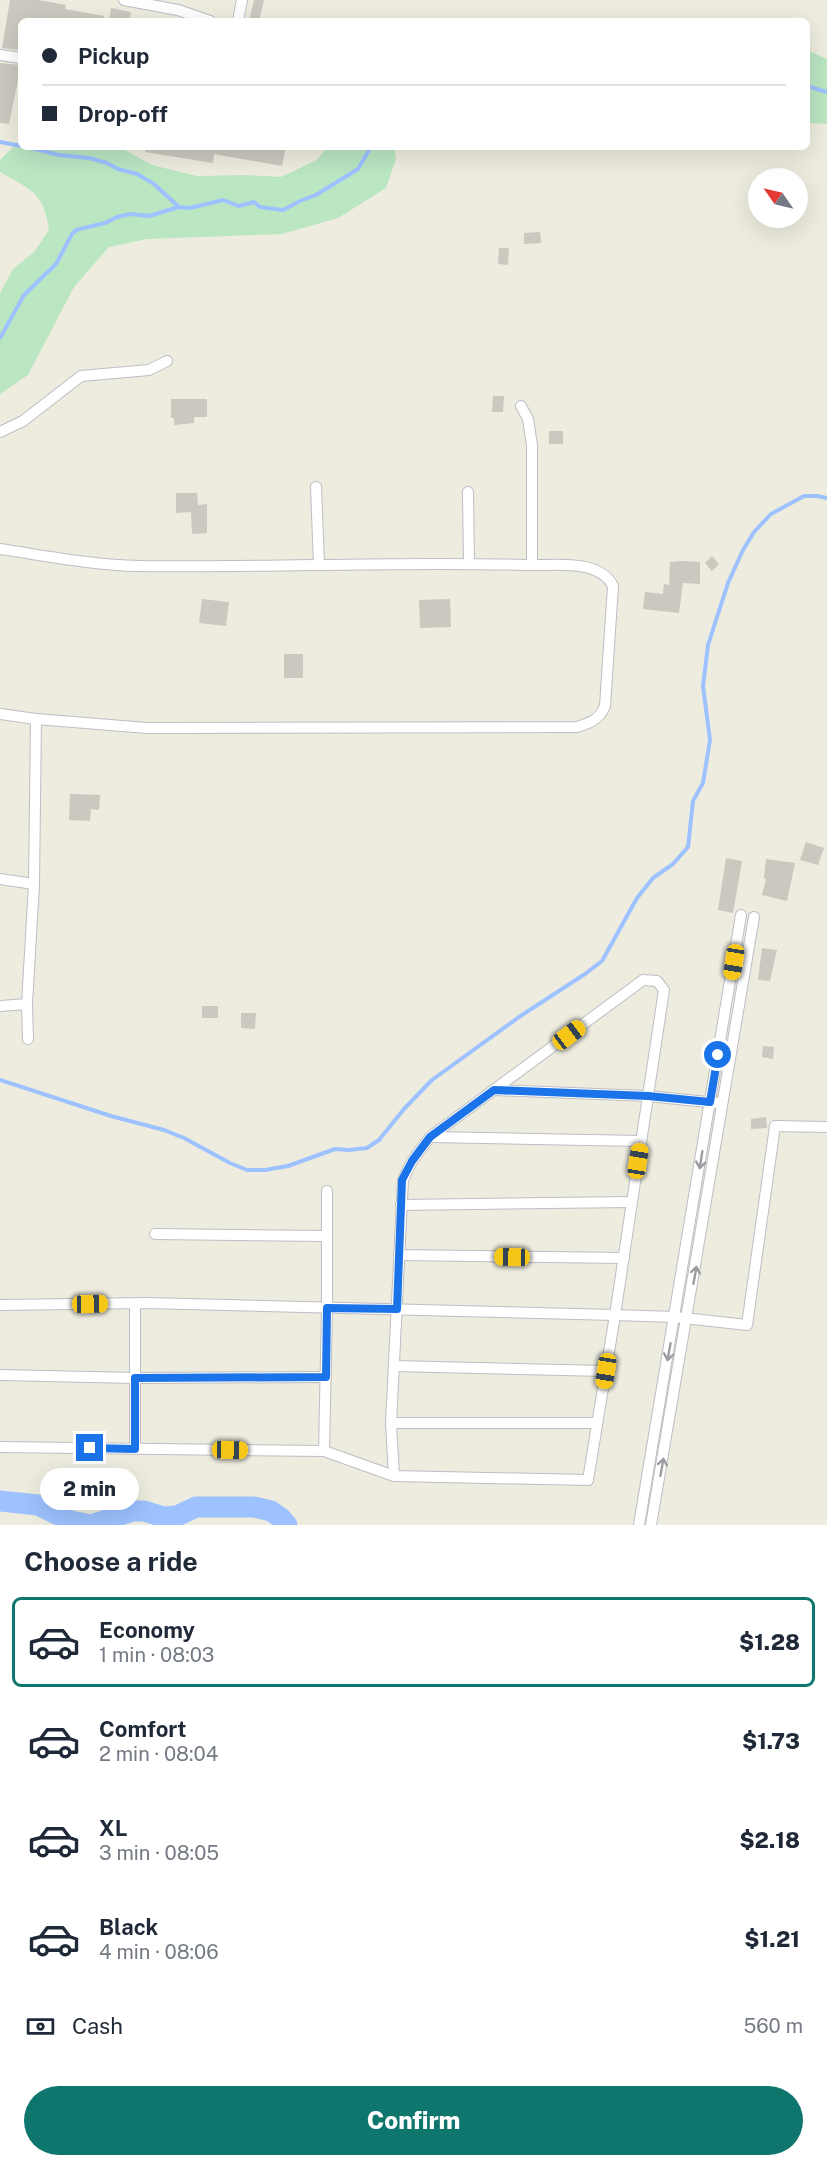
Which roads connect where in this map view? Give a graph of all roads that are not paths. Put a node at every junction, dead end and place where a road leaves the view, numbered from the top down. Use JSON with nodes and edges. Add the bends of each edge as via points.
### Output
{"nodes":[{"id":1,"x":124,"y":0,"type":"edge"},
{"id":2,"x":242,"y":0,"type":"edge"},
{"id":3,"x":201,"y":18,"type":"edge"},
{"id":4,"x":239,"y":18,"type":"edge"},
{"id":5,"x":0,"y":55,"type":"edge"},
{"id":6,"x":18,"y":58,"type":"edge"},
{"id":7,"x":168,"y":360,"type":"dead end"},
{"id":8,"x":521,"y":406,"type":"dead end"},
{"id":9,"x":0,"y":432,"type":"edge"},
{"id":10,"x":316,"y":487,"type":"dead end"},
{"id":11,"x":468,"y":492,"type":"dead end"},
{"id":12,"x":0,"y":549,"type":"edge"},
{"id":13,"x":469,"y":563,"type":"junction"},
{"id":14,"x":320,"y":565,"type":"junction"},
{"id":15,"x":532,"y":565,"type":"junction"},
{"id":16,"x":0,"y":714,"type":"edge"},
{"id":17,"x":36,"y":719,"type":"junction"},
{"id":18,"x":0,"y":879,"type":"edge"},
{"id":19,"x":34,"y":884,"type":"junction"},
{"id":20,"x":741,"y":915,"type":"dead end"},
{"id":21,"x":754,"y":917,"type":"dead end"},
{"id":22,"x":27,"y":1004,"type":"junction"},
{"id":23,"x":0,"y":1006,"type":"edge"},
{"id":24,"x":28,"y":1040,"type":"dead end"},
{"id":25,"x":494,"y":1090,"type":"junction"},
{"id":26,"x":648,"y":1096,"type":"junction"},
{"id":27,"x":710,"y":1102,"type":"junction"},
{"id":28,"x":723,"y":1104,"type":"junction"},
{"id":29,"x":827,"y":1127,"type":"edge"},
{"id":30,"x":430,"y":1137,"type":"junction"},
{"id":31,"x":642,"y":1141,"type":"junction"},
{"id":32,"x":327,"y":1191,"type":"dead end"},
{"id":33,"x":632,"y":1202,"type":"junction"},
{"id":34,"x":401,"y":1205,"type":"junction"},
{"id":35,"x":155,"y":1234,"type":"dead end"},
{"id":36,"x":327,"y":1236,"type":"junction"},
{"id":37,"x":399,"y":1255,"type":"junction"},
{"id":38,"x":624,"y":1258,"type":"junction"},
{"id":39,"x":135,"y":1304,"type":"junction"},
{"id":40,"x":0,"y":1305,"type":"edge"},
{"id":41,"x":327,"y":1308,"type":"junction"},
{"id":42,"x":397,"y":1309,"type":"junction"},
{"id":43,"x":615,"y":1315,"type":"junction"},
{"id":44,"x":675,"y":1317,"type":"junction"},
{"id":45,"x":687,"y":1318,"type":"junction"},
{"id":46,"x":394,"y":1366,"type":"junction"},
{"id":47,"x":606,"y":1371,"type":"junction"},
{"id":48,"x":0,"y":1375,"type":"edge"},
{"id":49,"x":326,"y":1377,"type":"junction"},
{"id":50,"x":135,"y":1378,"type":"junction"},
{"id":51,"x":597,"y":1423,"type":"junction"},
{"id":52,"x":391,"y":1424,"type":"junction"},
{"id":53,"x":0,"y":1447,"type":"edge"},
{"id":54,"x":135,"y":1449,"type":"junction"},
{"id":55,"x":324,"y":1451,"type":"junction"},
{"id":56,"x":394,"y":1476,"type":"junction"},
{"id":57,"x":639,"y":1525,"type":"edge"},
{"id":58,"x":651,"y":1525,"type":"edge"}],
"edges":[{"from":1,"to":3,"type":"street"},
{"from":2,"to":4,"type":"street"},
{"from":5,"to":6,"type":"street"},
{"from":7,"to":9,"type":"street","via":[[149,370],[81,376],[23,421]]},
{"from":8,"to":15,"type":"street","via":[[528,419],[532,445]]},
{"from":10,"to":14,"type":"street"},
{"from":11,"to":13,"type":"street"},
{"from":12,"to":14,"type":"street","via":[[138,566]]},
{"from":13,"to":14,"type":"street"},
{"from":13,"to":15,"type":"street"},
{"from":15,"to":17,"type":"street","via":[[590,566],[608,576],[613,586],[605,706],[593,722],[577,727],[224,729],[147,728]]},
{"from":16,"to":17,"type":"street"},
{"from":17,"to":19,"type":"street"},
{"from":18,"to":19,"type":"street"},
{"from":19,"to":22,"type":"street"},
{"from":20,"to":27,"type":"street"},
{"from":21,"to":28,"type":"street"},
{"from":22,"to":23,"type":"street"},
{"from":22,"to":24,"type":"street"},
{"from":25,"to":26,"type":"street"},
{"from":25,"to":26,"type":"street","via":[[643,980],[657,981],[664,990]]},
{"from":25,"to":30,"type":"street"},
{"from":26,"to":27,"type":"street"},
{"from":26,"to":31,"type":"street"},
{"from":27,"to":28,"type":"street"},
{"from":27,"to":44,"type":"street","one_way":true},
{"from":45,"to":28,"type":"street","one_way":true},
{"from":29,"to":45,"type":"street","via":[[775,1126],[747,1325]]},
{"from":30,"to":31,"type":"street"},
{"from":30,"to":34,"type":"street","via":[[402,1180]]},
{"from":31,"to":33,"type":"street"},
{"from":32,"to":36,"type":"street"},
{"from":33,"to":34,"type":"street"},
{"from":33,"to":38,"type":"street"},
{"from":34,"to":37,"type":"street"},
{"from":35,"to":36,"type":"street"},
{"from":36,"to":41,"type":"street"},
{"from":37,"to":38,"type":"street"},
{"from":37,"to":42,"type":"street"},
{"from":38,"to":43,"type":"street"},
{"from":39,"to":40,"type":"street"},
{"from":39,"to":41,"type":"street"},
{"from":39,"to":50,"type":"street"},
{"from":41,"to":42,"type":"street"},
{"from":41,"to":49,"type":"street"},
{"from":42,"to":43,"type":"street"},
{"from":42,"to":46,"type":"street"},
{"from":43,"to":44,"type":"street"},
{"from":43,"to":47,"type":"street"},
{"from":44,"to":45,"type":"street"},
{"from":44,"to":57,"type":"street","one_way":true},
{"from":58,"to":45,"type":"street","one_way":true},
{"from":46,"to":47,"type":"street"},
{"from":46,"to":52,"type":"street"},
{"from":47,"to":51,"type":"street"},
{"from":48,"to":50,"type":"street"},
{"from":49,"to":50,"type":"street"},
{"from":49,"to":55,"type":"street"},
{"from":50,"to":54,"type":"street"},
{"from":51,"to":52,"type":"street"},
{"from":51,"to":56,"type":"street","via":[[588,1480]]},
{"from":52,"to":56,"type":"street"},
{"from":53,"to":54,"type":"street"},
{"from":54,"to":55,"type":"street"},
{"from":55,"to":56,"type":"street"}]}
